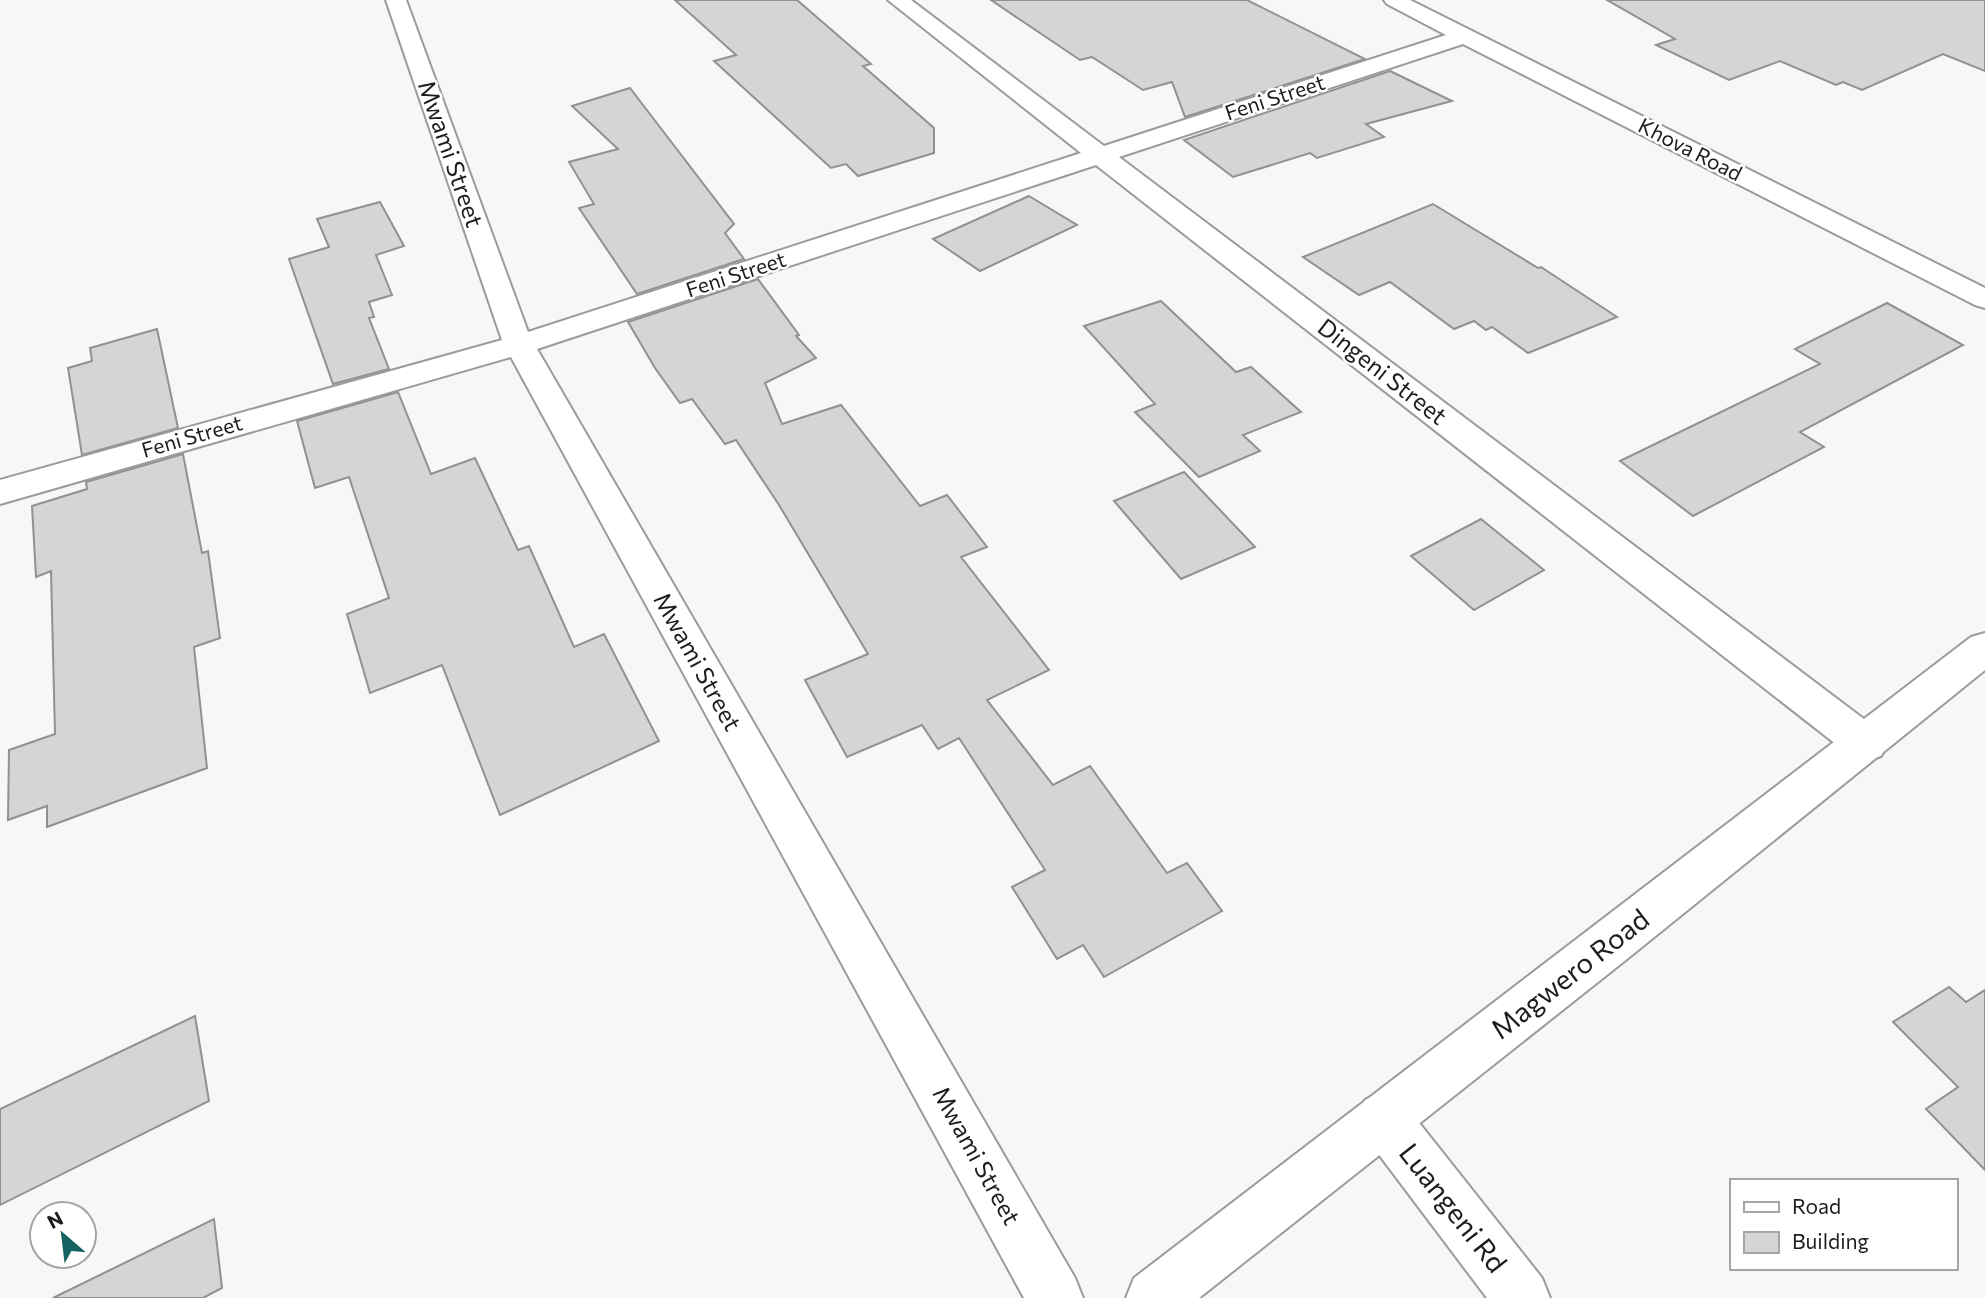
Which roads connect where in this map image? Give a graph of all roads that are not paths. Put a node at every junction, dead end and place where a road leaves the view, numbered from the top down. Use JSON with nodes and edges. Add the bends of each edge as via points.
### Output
{"nodes":[{"id":1,"x":396,"y":0,"type":"edge"},
{"id":2,"x":898,"y":0,"type":"edge"},
{"id":3,"x":1394,"y":0,"type":"edge"},
{"id":4,"x":1465,"y":36,"type":"junction"},
{"id":5,"x":1100,"y":155,"type":"junction"},
{"id":6,"x":1985,"y":299,"type":"edge"},
{"id":7,"x":519,"y":345,"type":"junction"},
{"id":8,"x":0,"y":492,"type":"edge"},
{"id":9,"x":1985,"y":648,"type":"edge"},
{"id":10,"x":1866,"y":744,"type":"junction"},
{"id":11,"x":1383,"y":1118,"type":"junction"},
{"id":12,"x":1055,"y":1298,"type":"edge"},
{"id":13,"x":1154,"y":1298,"type":"edge"},
{"id":14,"x":1522,"y":1298,"type":"edge"}],
"edges":[{"from":1,"to":7,"type":"street","name":"Mwami Street"},
{"from":2,"to":5,"type":"street","name":"Dingeni Street"},
{"from":3,"to":4,"type":"street","name":"Khova Road"},
{"from":4,"to":5,"type":"street","name":"Feni Street"},
{"from":4,"to":6,"type":"street","name":"Khova Road"},
{"from":5,"to":7,"type":"street","name":"Feni Street"},
{"from":5,"to":10,"type":"street","name":"Dingeni Street"},
{"from":7,"to":8,"type":"street","name":"Feni Street"},
{"from":7,"to":12,"type":"street","name":"Mwami Street"},
{"from":9,"to":10,"type":"street","name":"Magwero Road"},
{"from":10,"to":11,"type":"street","name":"Magwero Road"},
{"from":11,"to":13,"type":"street","name":"Magwero Road"},
{"from":11,"to":14,"type":"street","name":"Luangeni Rd"}]}
